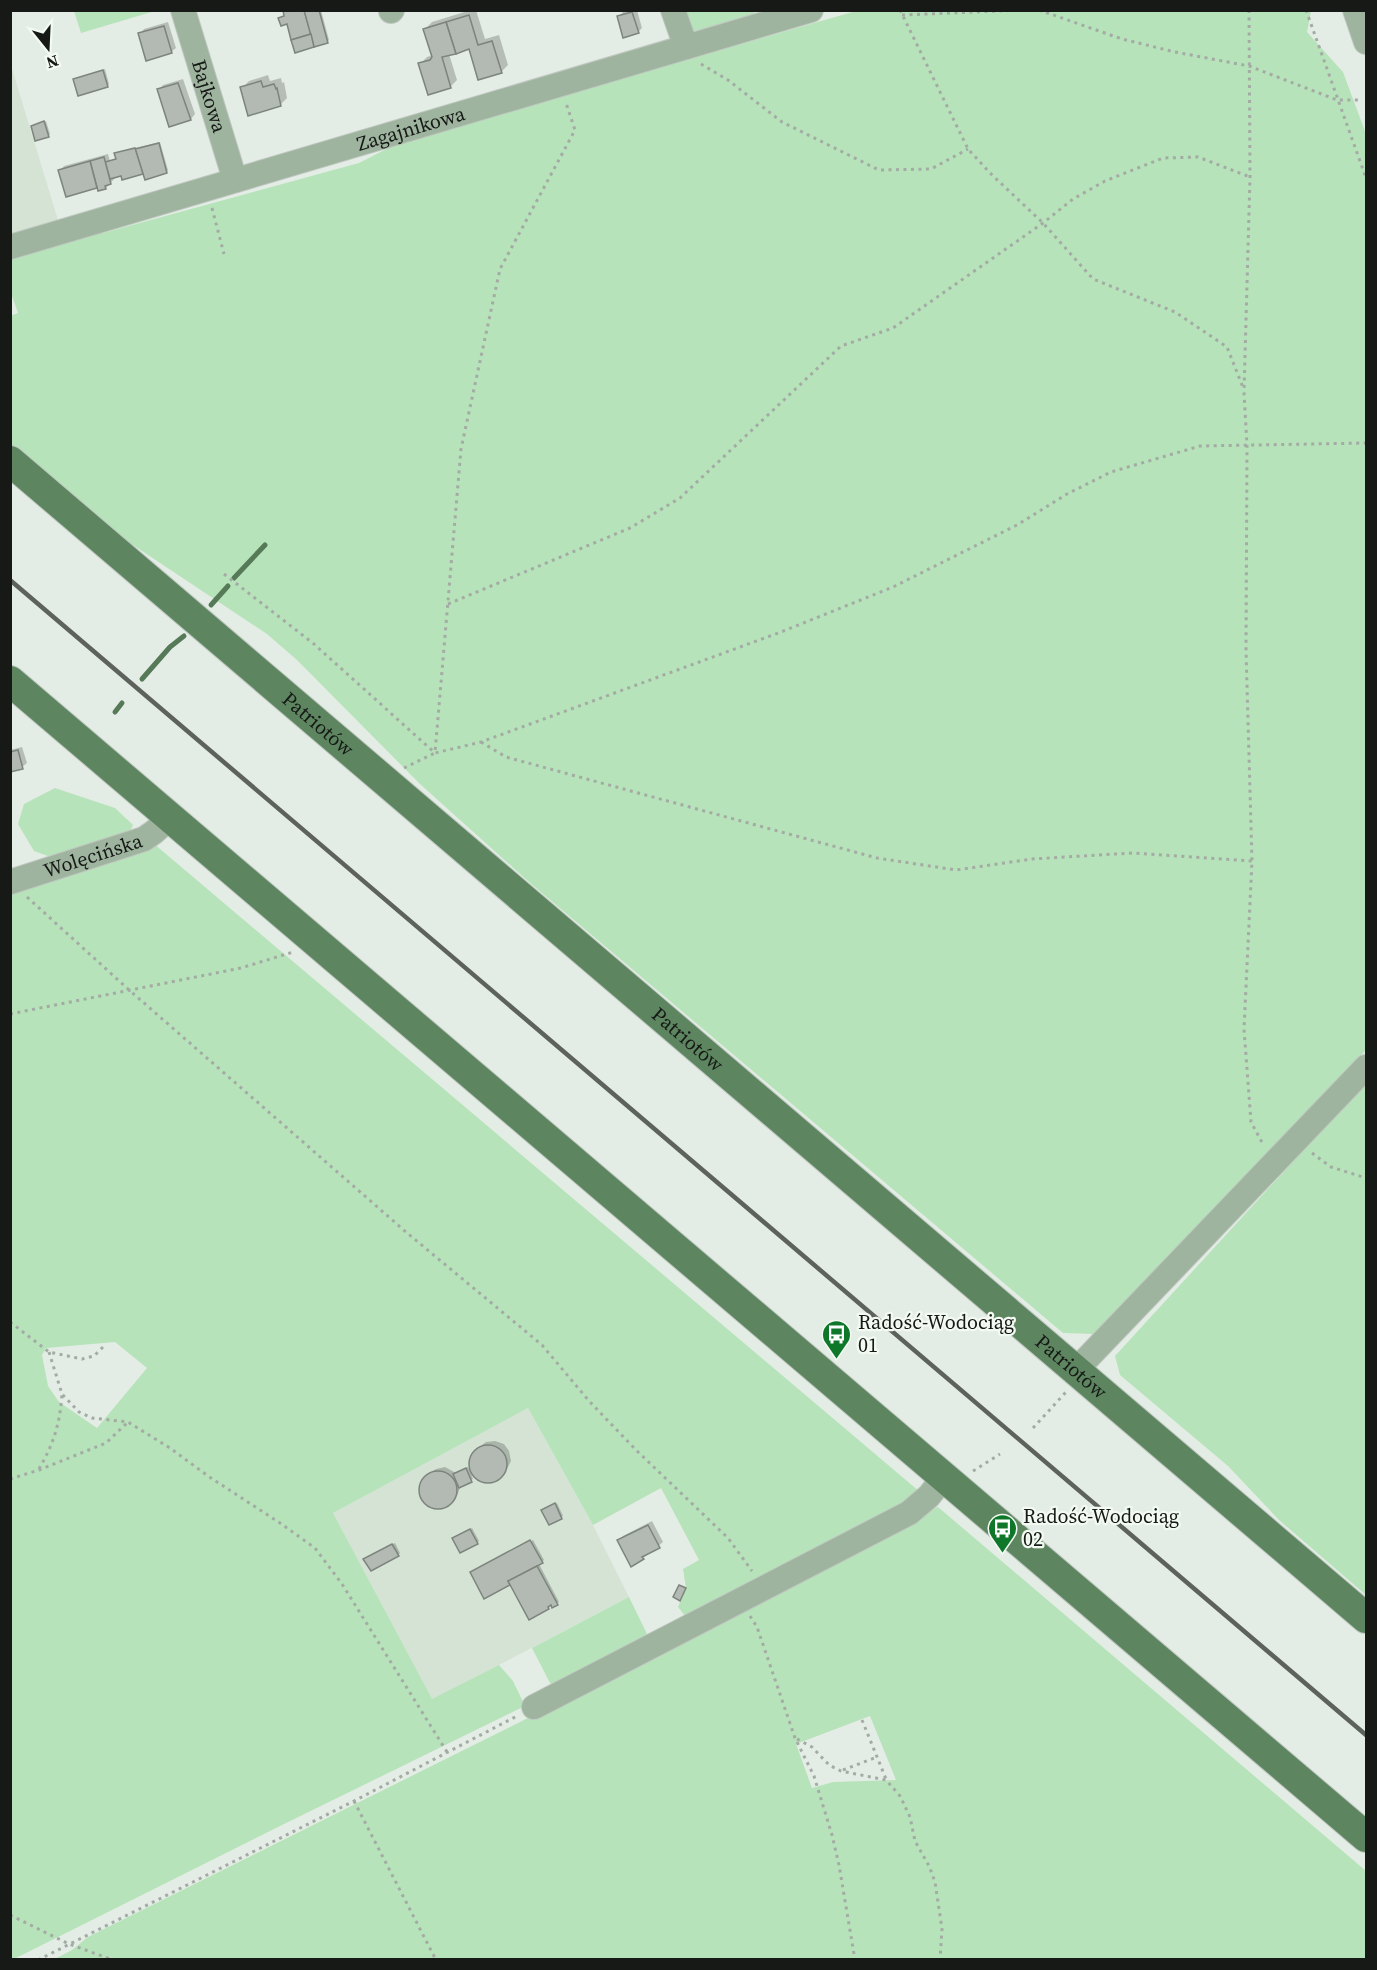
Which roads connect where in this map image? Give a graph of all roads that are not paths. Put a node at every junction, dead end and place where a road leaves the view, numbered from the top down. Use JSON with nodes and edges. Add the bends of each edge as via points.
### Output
{"nodes":[{"id":1,"x":183,"y":10,"type":"edge"},
{"id":2,"x":673,"y":10,"type":"edge"},
{"id":3,"x":811,"y":10,"type":"edge"},
{"id":4,"x":1354,"y":10,"type":"edge"},
{"id":5,"x":1366,"y":42,"type":"edge"},
{"id":6,"x":686,"y":47,"type":"junction"},
{"id":7,"x":235,"y":180,"type":"junction"},
{"id":8,"x":10,"y":247,"type":"edge"},
{"id":9,"x":10,"y":461,"type":"edge"},
{"id":10,"x":11,"y":682,"type":"edge"},
{"id":11,"x":170,"y":818,"type":"junction"},
{"id":12,"x":11,"y":882,"type":"edge"},
{"id":13,"x":1366,"y":1067,"type":"edge"},
{"id":14,"x":1076,"y":1370,"type":"junction"},
{"id":15,"x":944,"y":1477,"type":"junction"},
{"id":16,"x":1366,"y":1618,"type":"edge"},
{"id":17,"x":534,"y":1707,"type":"road end"},
{"id":18,"x":1366,"y":1837,"type":"edge"}],
"edges":[{"from":1,"to":7,"type":"street","name":"Bajkowa"},
{"from":2,"to":6,"type":"street"},
{"from":3,"to":6,"type":"street","name":"Zagajnikowa"},
{"from":4,"to":5,"type":"street"},
{"from":6,"to":7,"type":"street","name":"Zagajnikowa"},
{"from":7,"to":8,"type":"street","name":"Zagajnikowa"},
{"from":9,"to":14,"type":"main road","name":"Patriotów"},
{"from":10,"to":11,"type":"main road"},
{"from":11,"to":12,"type":"street","name":"Wolęcińska","via":[[144,839]]},
{"from":11,"to":15,"type":"main road"},
{"from":13,"to":14,"type":"street"},
{"from":14,"to":16,"type":"main road","name":"Patriotów"},
{"from":15,"to":17,"type":"street","via":[[909,1513]]},
{"from":15,"to":18,"type":"main road"}]}
